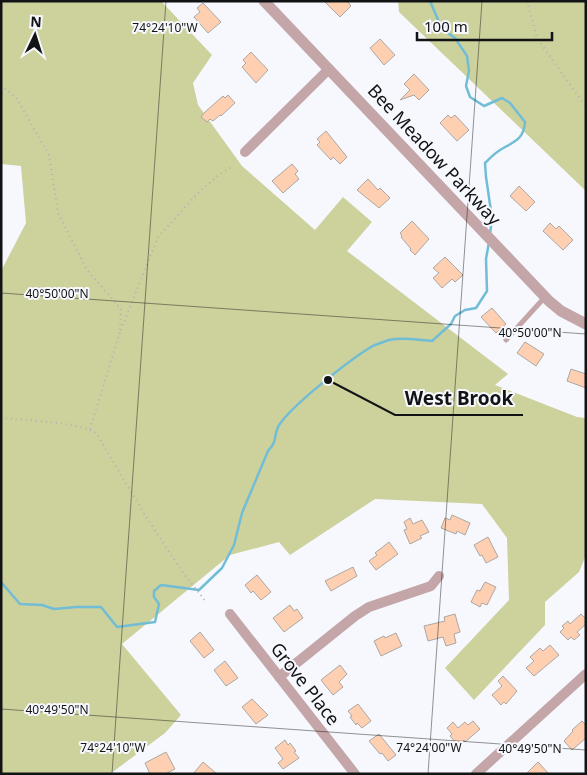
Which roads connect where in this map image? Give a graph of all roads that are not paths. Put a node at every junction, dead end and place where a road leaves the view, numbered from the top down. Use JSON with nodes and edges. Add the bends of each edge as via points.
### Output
{"nodes":[{"id":1,"x":264,"y":1,"type":"edge"},
{"id":2,"x":329,"y":69,"type":"junction"},
{"id":3,"x":245,"y":152,"type":"dead end"},
{"id":4,"x":545,"y":297,"type":"junction"},
{"id":5,"x":586,"y":324,"type":"edge"},
{"id":6,"x":506,"y":340,"type":"dead end"},
{"id":7,"x":439,"y":576,"type":"dead end"},
{"id":8,"x":230,"y":614,"type":"dead end"},
{"id":9,"x":586,"y":674,"type":"edge"},
{"id":10,"x":279,"y":677,"type":"junction"},
{"id":11,"x":355,"y":774,"type":"edge"},
{"id":12,"x":476,"y":774,"type":"edge"}],
"edges":[{"from":1,"to":2,"type":"street","name":"Bee Meadow Parkway"},
{"from":2,"to":3,"type":"street"},
{"from":2,"to":4,"type":"street","name":"Bee Meadow Parkway"},
{"from":4,"to":5,"type":"street","name":"Bee Meadow Parkway","via":[[561,311]]},
{"from":4,"to":6,"type":"lane"},
{"from":7,"to":10,"type":"street","via":[[431,586],[369,607]]},
{"from":8,"to":10,"type":"street","name":"Grove Place"},
{"from":9,"to":12,"type":"street"},
{"from":10,"to":11,"type":"street","name":"Grove Place"}]}
